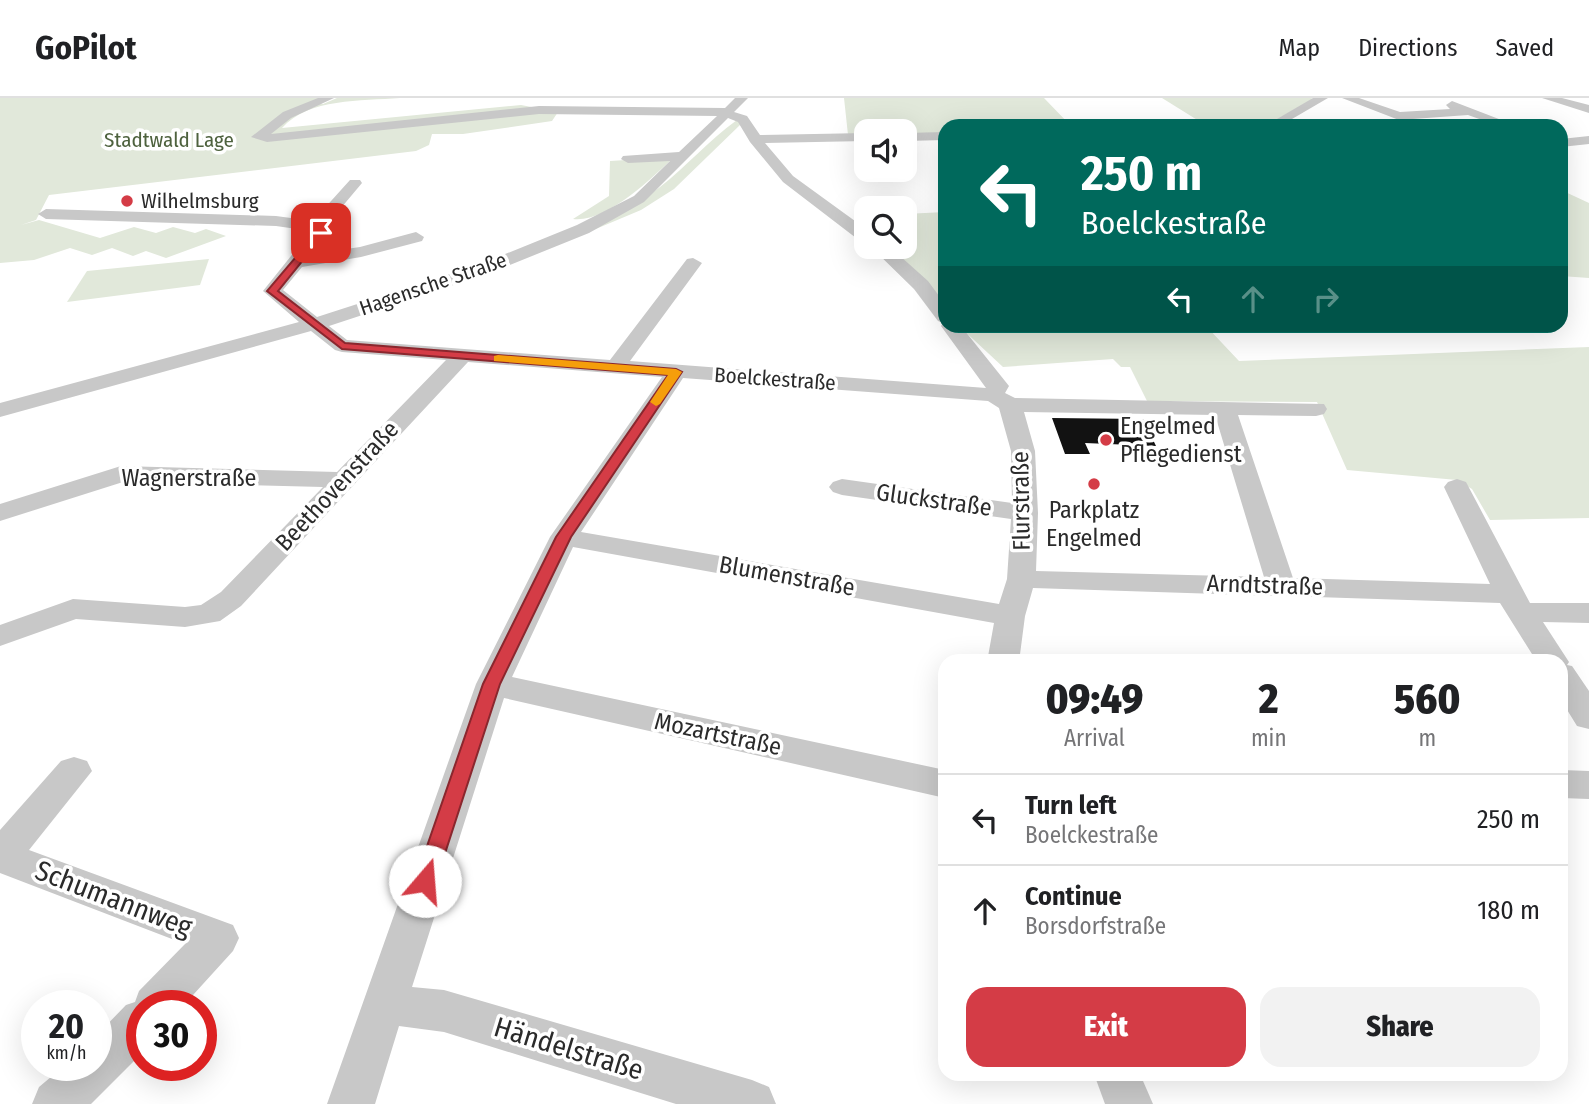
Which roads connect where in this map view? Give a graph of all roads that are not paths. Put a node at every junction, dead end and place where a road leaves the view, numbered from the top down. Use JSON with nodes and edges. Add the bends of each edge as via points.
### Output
{"nodes":[{"id":1,"x":328,"y":98,"type":"edge"},
{"id":2,"x":742,"y":98,"type":"edge"},
{"id":3,"x":1322,"y":98,"type":"edge"},
{"id":4,"x":1348,"y":98,"type":"edge"},
{"id":5,"x":1432,"y":98,"type":"edge"},
{"id":6,"x":1550,"y":98,"type":"edge"},
{"id":7,"x":1589,"y":110,"type":"edge"},
{"id":8,"x":1469,"y":111,"type":"junction"},
{"id":9,"x":728,"y":113,"type":"junction"},
{"id":10,"x":1283,"y":119,"type":"edge"},
{"id":11,"x":1491,"y":119,"type":"edge"},
{"id":12,"x":917,"y":136,"type":"edge"},
{"id":13,"x":938,"y":136,"type":"edge"},
{"id":14,"x":854,"y":137,"type":"edge"},
{"id":15,"x":755,"y":139,"type":"junction"},
{"id":16,"x":1589,"y":140,"type":"edge"},
{"id":17,"x":1568,"y":142,"type":"edge"},
{"id":18,"x":685,"y":156,"type":"junction"},
{"id":19,"x":628,"y":159,"type":"dead end"},
{"id":20,"x":355,"y":183,"type":"dead end"},
{"id":21,"x":46,"y":214,"type":"dead end"},
{"id":22,"x":317,"y":227,"type":"junction"},
{"id":23,"x":854,"y":228,"type":"edge"},
{"id":24,"x":416,"y":237,"type":"dead end"},
{"id":25,"x":893,"y":259,"type":"edge"},
{"id":26,"x":297,"y":262,"type":"junction"},
{"id":27,"x":693,"y":263,"type":"dead end"},
{"id":28,"x":938,"y":308,"type":"edge"},
{"id":29,"x":315,"y":324,"type":"junction"},
{"id":30,"x":956,"y":333,"type":"edge"},
{"id":31,"x":462,"y":356,"type":"junction"},
{"id":32,"x":615,"y":367,"type":"junction"},
{"id":33,"x":676,"y":372,"type":"junction"},
{"id":34,"x":1001,"y":400,"type":"junction"},
{"id":35,"x":1225,"y":409,"type":"junction"},
{"id":36,"x":1315,"y":409,"type":"dead end"},
{"id":37,"x":0,"y":410,"type":"edge"},
{"id":38,"x":341,"y":480,"type":"junction"},
{"id":39,"x":1457,"y":486,"type":"dead end"},
{"id":40,"x":842,"y":487,"type":"dead end"},
{"id":41,"x":0,"y":513,"type":"edge"},
{"id":42,"x":1025,"y":513,"type":"junction"},
{"id":43,"x":564,"y":537,"type":"junction"},
{"id":44,"x":1021,"y":579,"type":"junction"},
{"id":45,"x":1281,"y":585,"type":"junction"},
{"id":46,"x":1515,"y":603,"type":"junction"},
{"id":47,"x":1589,"y":612,"type":"edge"},
{"id":48,"x":1010,"y":616,"type":"junction"},
{"id":49,"x":0,"y":636,"type":"edge"},
{"id":50,"x":1004,"y":654,"type":"edge"},
{"id":51,"x":1548,"y":654,"type":"edge"},
{"id":52,"x":492,"y":684,"type":"junction"},
{"id":53,"x":1568,"y":685,"type":"edge"},
{"id":54,"x":1589,"y":717,"type":"edge"},
{"id":55,"x":74,"y":771,"type":"dead end"},
{"id":56,"x":938,"y":782,"type":"edge"},
{"id":57,"x":1568,"y":784,"type":"edge"},
{"id":58,"x":1589,"y":785,"type":"edge"},
{"id":59,"x":1,"y":856,"type":"edge"},
{"id":60,"x":170,"y":990,"type":"edge"},
{"id":61,"x":384,"y":1004,"type":"junction"},
{"id":62,"x":126,"y":1037,"type":"edge"},
{"id":63,"x":1120,"y":1081,"type":"edge"},
{"id":64,"x":56,"y":1104,"type":"edge"},
{"id":65,"x":351,"y":1104,"type":"edge"},
{"id":66,"x":752,"y":1104,"type":"edge"},
{"id":67,"x":1129,"y":1104,"type":"edge"}],
"edges":[{"from":1,"to":9,"type":"street","via":[[287,115],[258,137],[558,109]]},
{"from":2,"to":9,"type":"street","name":"Hagensche Straße"},
{"from":3,"to":10,"type":"street"},
{"from":4,"to":8,"type":"street","via":[[1399,116]]},
{"from":5,"to":8,"type":"street"},
{"from":6,"to":7,"type":"street"},
{"from":8,"to":11,"type":"street"},
{"from":9,"to":15,"type":"street","via":[[743,118]]},
{"from":9,"to":18,"type":"street","name":"Hagensche Straße"},
{"from":12,"to":13,"type":"street"},
{"from":14,"to":15,"type":"street"},
{"from":15,"to":23,"type":"street","via":[[788,179]]},
{"from":16,"to":17,"type":"street"},
{"from":18,"to":19,"type":"street"},
{"from":18,"to":29,"type":"street","name":"Hagensche Straße","via":[[639,199],[597,223],[484,269]]},
{"from":20,"to":22,"type":"street"},
{"from":21,"to":22,"type":"street","via":[[276,221]]},
{"from":22,"to":26,"type":"street","via":[[321,233]]},
{"from":24,"to":26,"type":"street"},
{"from":25,"to":28,"type":"street"},
{"from":26,"to":29,"type":"street","name":"Boelckestraße","via":[[272,291]]},
{"from":27,"to":32,"type":"street"},
{"from":29,"to":31,"type":"street","name":"Boelckestraße","via":[[342,346]]},
{"from":29,"to":37,"type":"street","name":"Hagensche Straße"},
{"from":30,"to":34,"type":"street","name":"Flurstraße","via":[[998,386]]},
{"from":31,"to":32,"type":"street","name":"Boelckestraße"},
{"from":31,"to":38,"type":"street","name":"Beethovenstraße"},
{"from":32,"to":33,"type":"street","name":"Boelckestraße"},
{"from":33,"to":34,"type":"street","name":"Boelckestraße"},
{"from":33,"to":43,"type":"street"},
{"from":34,"to":35,"type":"street","name":"Boelckestraße"},
{"from":34,"to":42,"type":"street","name":"Flurstraße","via":[[1023,451]]},
{"from":35,"to":36,"type":"street","name":"Boelckestraße"},
{"from":35,"to":45,"type":"street"},
{"from":38,"to":41,"type":"street","name":"Wagnerstraße","via":[[121,474]]},
{"from":38,"to":49,"type":"street","name":"Beethovenstraße","via":[[231,599],[209,614],[185,617],[73,609]]},
{"from":39,"to":46,"type":"street"},
{"from":40,"to":42,"type":"street","name":"Gluckstraße"},
{"from":42,"to":44,"type":"street","name":"Flurstraße"},
{"from":43,"to":48,"type":"street","name":"Blumenstraße"},
{"from":43,"to":52,"type":"street"},
{"from":44,"to":45,"type":"street","name":"Arndtstraße"},
{"from":44,"to":48,"type":"street","name":"Flurstraße"},
{"from":45,"to":46,"type":"street","name":"Arndtstraße"},
{"from":46,"to":47,"type":"street","name":"Arndtstraße"},
{"from":46,"to":51,"type":"street"},
{"from":48,"to":50,"type":"street","name":"Flurstraße"},
{"from":52,"to":56,"type":"street","name":"Mozartstraße"},
{"from":52,"to":61,"type":"street"},
{"from":53,"to":54,"type":"street"},
{"from":55,"to":59,"type":"street"},
{"from":57,"to":58,"type":"street"},
{"from":59,"to":60,"type":"street","name":"Schumannweg","via":[[218,938]]},
{"from":61,"to":65,"type":"street"},
{"from":61,"to":66,"type":"street","name":"Händelstraße","via":[[444,1011]]},
{"from":62,"to":64,"type":"street"},
{"from":63,"to":67,"type":"street"}]}
